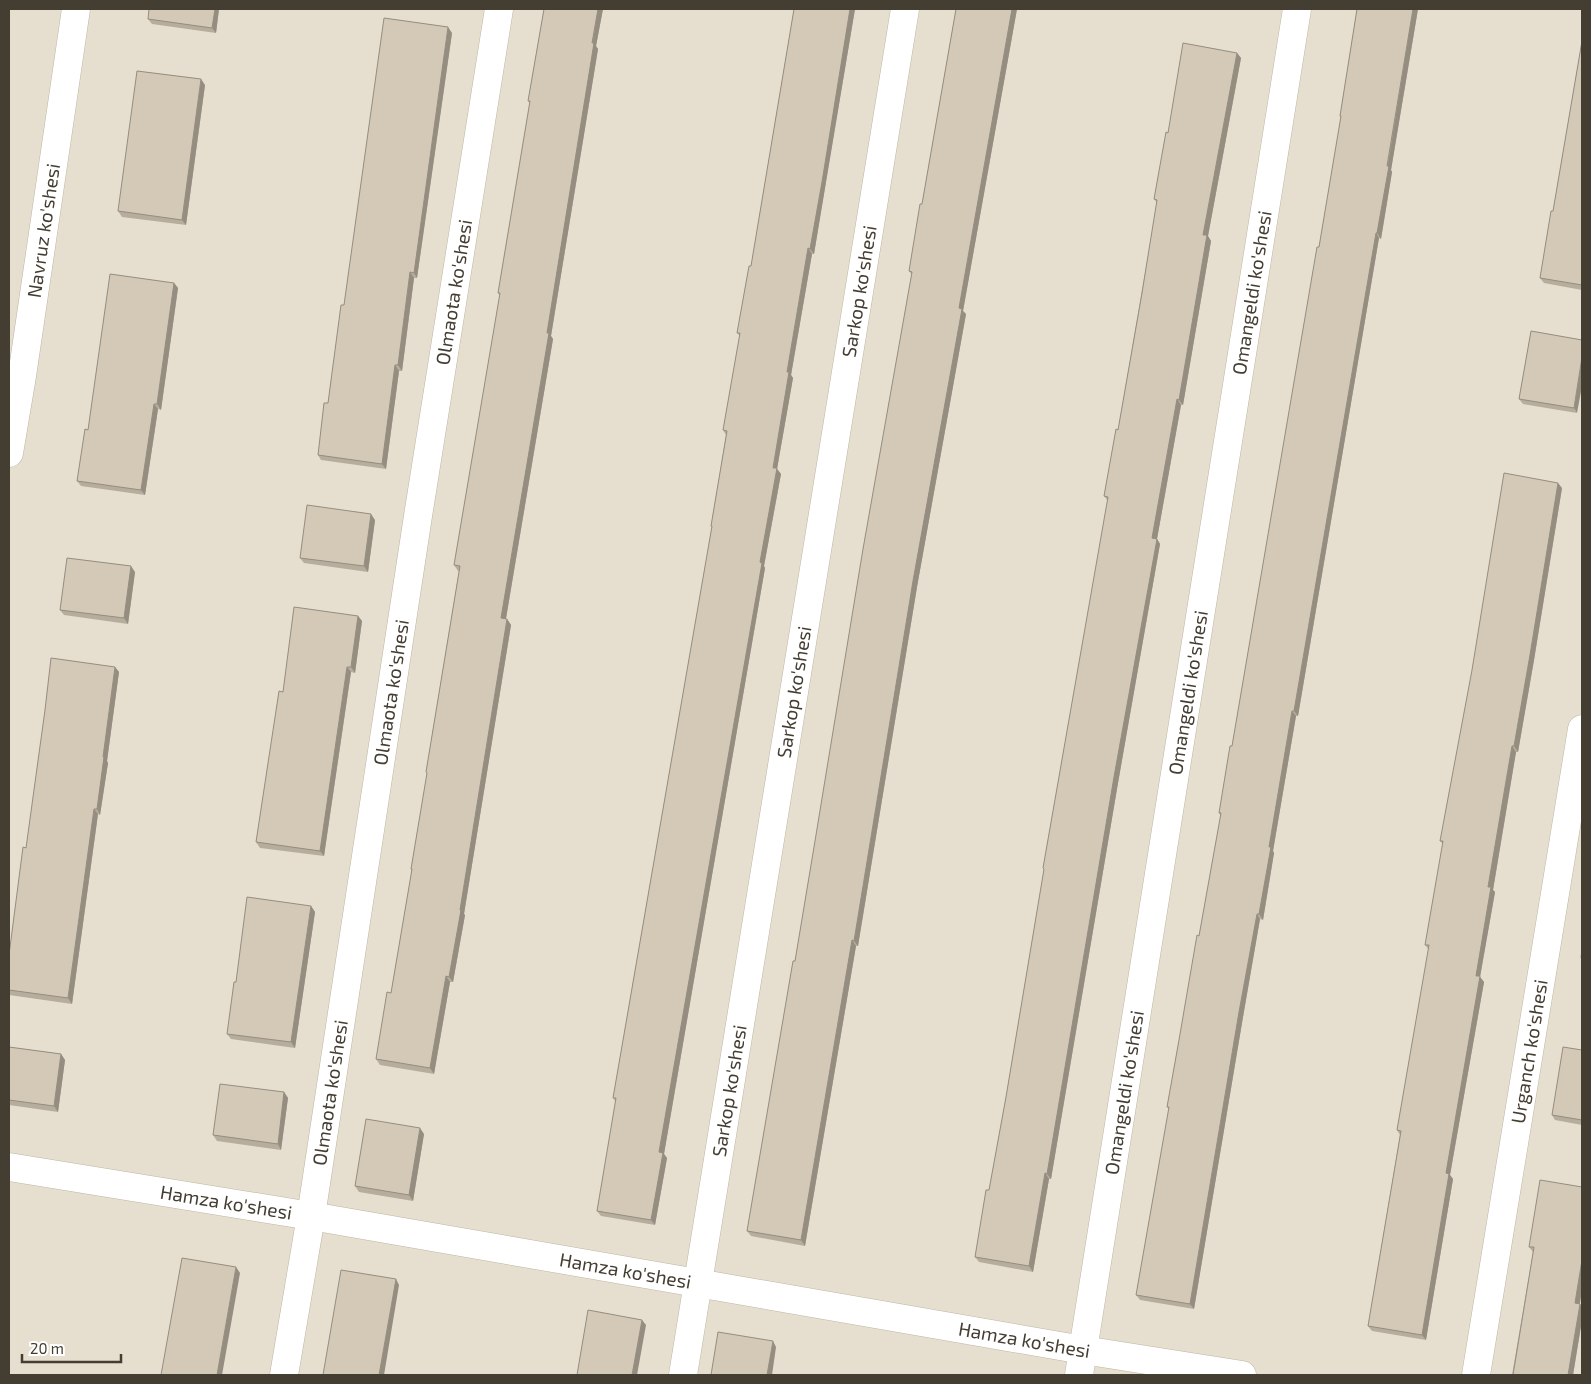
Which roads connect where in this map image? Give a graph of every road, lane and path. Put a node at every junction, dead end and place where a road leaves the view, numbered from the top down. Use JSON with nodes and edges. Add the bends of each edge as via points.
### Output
{"nodes":[{"id":1,"x":76,"y":9,"type":"edge"},
{"id":2,"x":499,"y":9,"type":"edge"},
{"id":3,"x":906,"y":9,"type":"edge"},
{"id":4,"x":1297,"y":9,"type":"edge"},
{"id":5,"x":15,"y":375,"type":"edge"},
{"id":6,"x":9,"y":453,"type":"edge"},
{"id":7,"x":1582,"y":729,"type":"edge"},
{"id":8,"x":9,"y":1167,"type":"edge"},
{"id":9,"x":311,"y":1216,"type":"junction"},
{"id":10,"x":698,"y":1283,"type":"junction"},
{"id":11,"x":1081,"y":1363,"type":"edge"},
{"id":12,"x":284,"y":1375,"type":"edge"},
{"id":13,"x":683,"y":1375,"type":"edge"},
{"id":14,"x":1242,"y":1375,"type":"edge"},
{"id":15,"x":1476,"y":1375,"type":"edge"}],
"edges":[{"from":1,"to":5,"type":"street","name":"Navruz ko'shesi"},
{"from":2,"to":9,"type":"street","name":"Olmaota ko'shesi"},
{"from":3,"to":10,"type":"street","name":"Sarkop ko'shesi"},
{"from":4,"to":11,"type":"street","name":"Omangeldi ko'shesi"},
{"from":5,"to":6,"type":"street","name":"Navruz ko'shesi"},
{"from":7,"to":15,"type":"street","name":"Urganch ko'shesi"},
{"from":8,"to":9,"type":"street","name":"Hamza ko'shesi"},
{"from":9,"to":10,"type":"street","name":"Hamza ko'shesi"},
{"from":9,"to":12,"type":"street","name":"Olmaota ko'shesi"},
{"from":10,"to":11,"type":"street","name":"Hamza ko'shesi"},
{"from":10,"to":13,"type":"street","name":"Sarkop ko'shesi"},
{"from":11,"to":14,"type":"street","name":"Hamza ko'shesi"}]}
